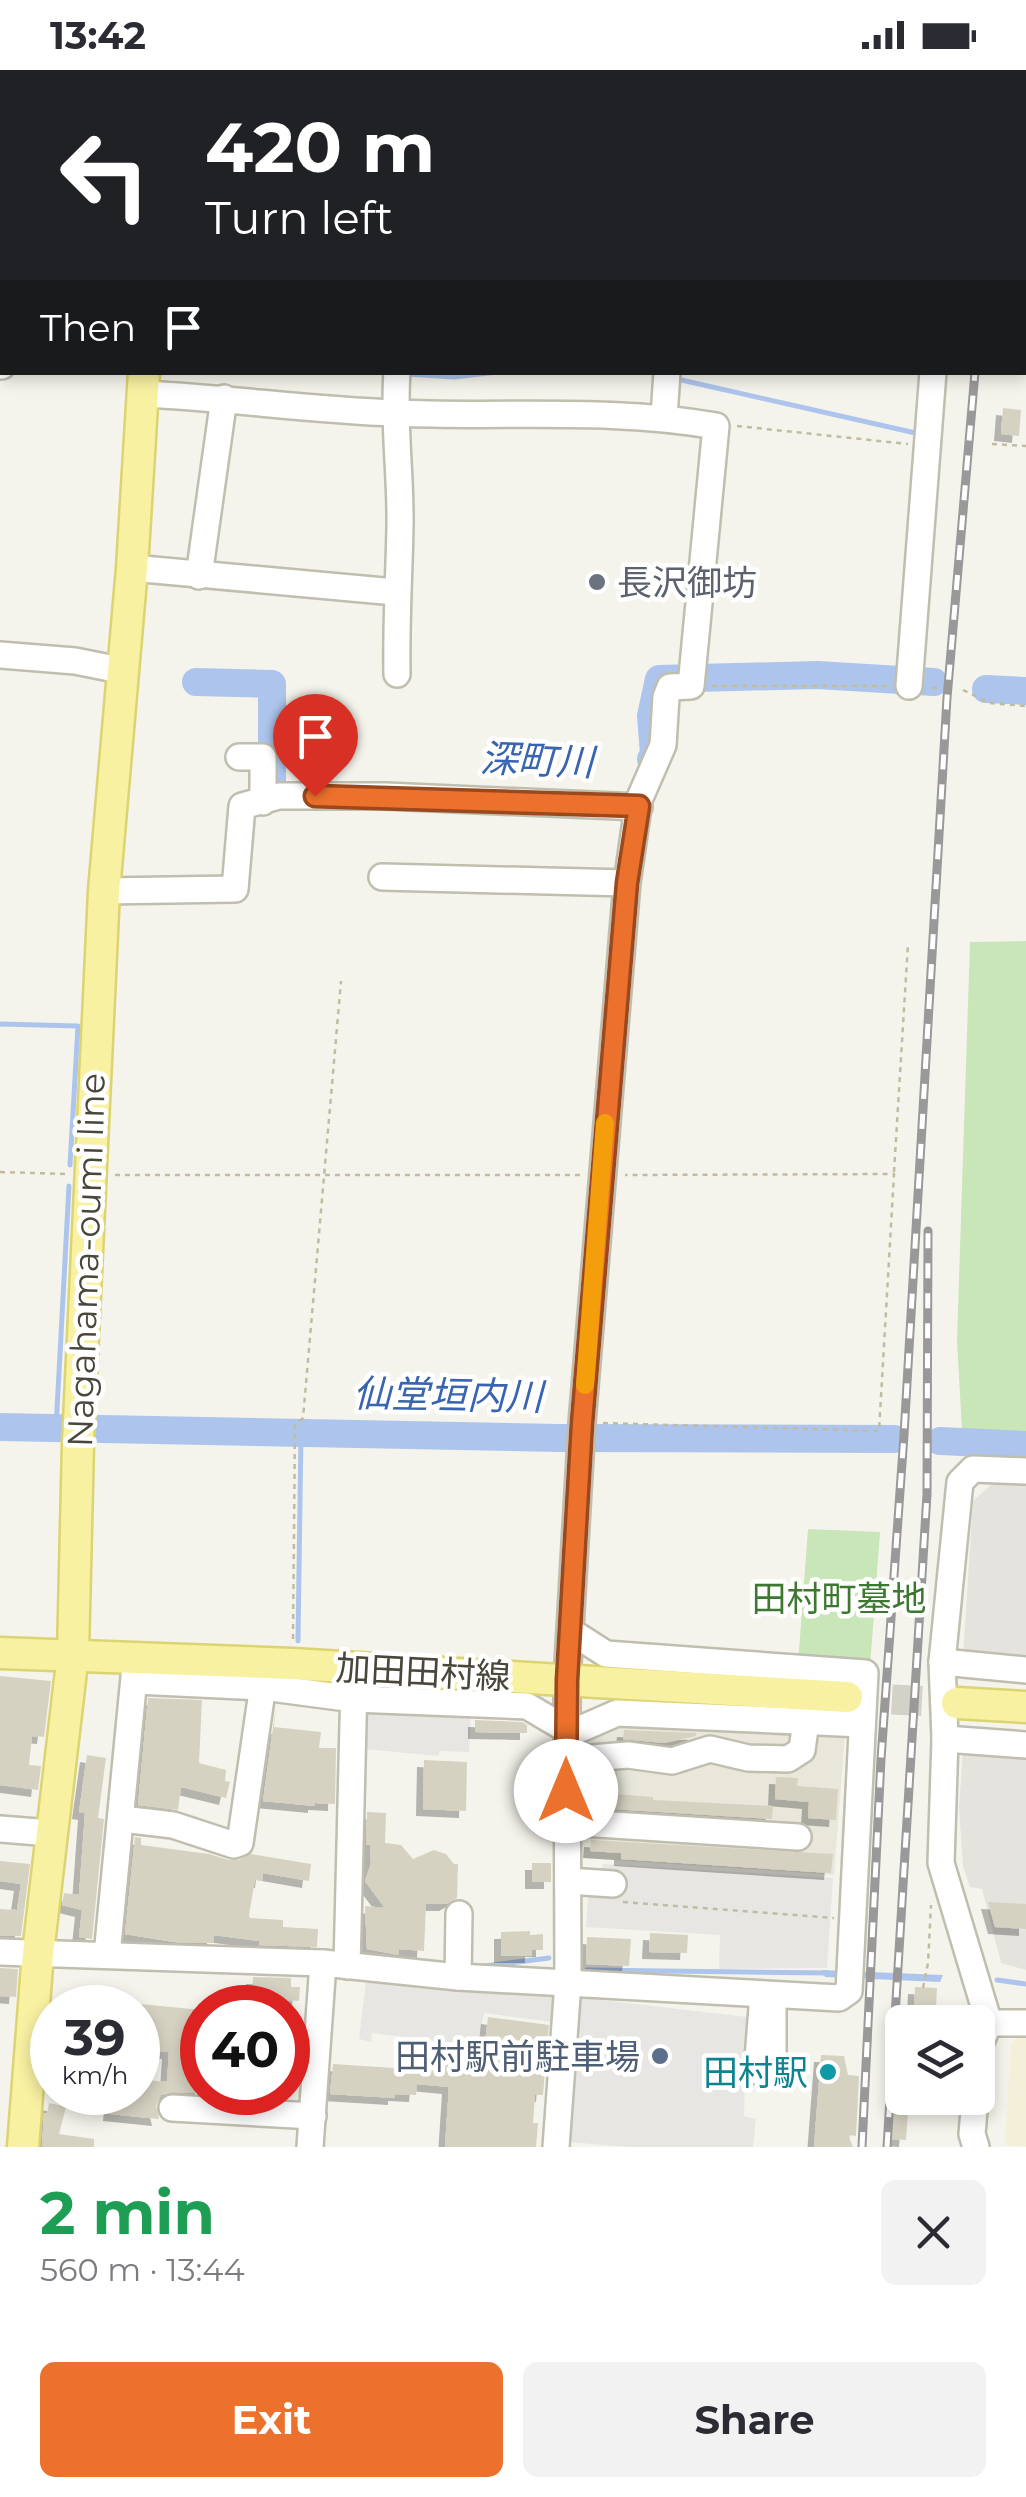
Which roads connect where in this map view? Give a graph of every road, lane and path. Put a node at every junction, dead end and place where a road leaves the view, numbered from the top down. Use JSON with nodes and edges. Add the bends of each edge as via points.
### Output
{"nodes":[{"id":1,"x":397,"y":375,"type":"edge"},
{"id":2,"x":667,"y":375,"type":"edge"},
{"id":3,"x":933,"y":375,"type":"edge"},
{"id":4,"x":144,"y":384,"type":"edge"},
{"id":5,"x":224,"y":398,"type":"junction"},
{"id":6,"x":394,"y":414,"type":"junction"},
{"id":7,"x":664,"y":417,"type":"junction"},
{"id":8,"x":716,"y":426,"type":"junction"},
{"id":9,"x":992,"y":444,"type":"dead end"},
{"id":10,"x":929,"y":446,"type":"junction"},
{"id":11,"x":1026,"y":446,"type":"edge"},
{"id":12,"x":132,"y":568,"type":"junction"},
{"id":13,"x":199,"y":576,"type":"junction"},
{"id":14,"x":395,"y":592,"type":"junction"},
{"id":15,"x":0,"y":655,"type":"edge"},
{"id":16,"x":120,"y":670,"type":"junction"},
{"id":17,"x":397,"y":674,"type":"dead end"},
{"id":18,"x":691,"y":686,"type":"junction"},
{"id":19,"x":909,"y":686,"type":"junction"},
{"id":20,"x":942,"y":688,"type":"dead end"},
{"id":21,"x":962,"y":690,"type":"dead end"},
{"id":22,"x":1026,"y":706,"type":"edge"},
{"id":23,"x":239,"y":757,"type":"dead end"},
{"id":24,"x":263,"y":802,"type":"junction"},
{"id":25,"x":639,"y":806,"type":"junction"},
{"id":26,"x":382,"y":877,"type":"dead end"},
{"id":27,"x":627,"y":883,"type":"junction"},
{"id":28,"x":104,"y":890,"type":"junction"},
{"id":29,"x":908,"y":944,"type":"dead end"},
{"id":30,"x":341,"y":980,"type":"dead end"},
{"id":31,"x":0,"y":1172,"type":"edge"},
{"id":32,"x":894,"y":1174,"type":"junction"},
{"id":33,"x":89,"y":1175,"type":"junction"},
{"id":34,"x":324,"y":1175,"type":"junction"},
{"id":35,"x":601,"y":1175,"type":"junction"},
{"id":36,"x":582,"y":1432,"type":"junction"},
{"id":37,"x":1026,"y":1471,"type":"edge"},
{"id":38,"x":570,"y":1631,"type":"junction"},
{"id":39,"x":0,"y":1653,"type":"edge"},
{"id":40,"x":73,"y":1654,"type":"junction"},
{"id":41,"x":942,"y":1662,"type":"junction"},
{"id":42,"x":355,"y":1668,"type":"junction"},
{"id":43,"x":1026,"y":1670,"type":"edge"},
{"id":44,"x":135,"y":1671,"type":"junction"},
{"id":45,"x":272,"y":1672,"type":"junction"},
{"id":46,"x":567,"y":1680,"type":"junction"},
{"id":47,"x":846,"y":1697,"type":"tunnel mouth"},
{"id":48,"x":354,"y":1699,"type":"junction"},
{"id":49,"x":957,"y":1703,"type":"tunnel mouth"},
{"id":50,"x":1026,"y":1707,"type":"edge"},
{"id":51,"x":806,"y":1721,"type":"junction"},
{"id":52,"x":862,"y":1724,"type":"junction"},
{"id":53,"x":566,"y":1729,"type":"junction"},
{"id":54,"x":945,"y":1739,"type":"junction"},
{"id":55,"x":1026,"y":1745,"type":"edge"},
{"id":56,"x":566,"y":1760,"type":"junction"},
{"id":57,"x":122,"y":1820,"type":"junction"},
{"id":58,"x":567,"y":1822,"type":"junction"},
{"id":59,"x":0,"y":1829,"type":"edge"},
{"id":60,"x":51,"y":1833,"type":"junction"},
{"id":61,"x":798,"y":1837,"type":"dead end"},
{"id":62,"x":568,"y":1881,"type":"junction"},
{"id":63,"x":613,"y":1892,"type":"joint"},
{"id":64,"x":931,"y":1895,"type":"dead end"},
{"id":65,"x":459,"y":1914,"type":"dead end"},
{"id":66,"x":826,"y":1918,"type":"dead end"},
{"id":67,"x":108,"y":1948,"type":"junction"},
{"id":68,"x":0,"y":1952,"type":"edge"},
{"id":69,"x":38,"y":1953,"type":"junction"},
{"id":70,"x":341,"y":1960,"type":"junction"},
{"id":71,"x":458,"y":1970,"type":"junction"},
{"id":72,"x":568,"y":1982,"type":"junction"},
{"id":73,"x":923,"y":1988,"type":"dead end"},
{"id":74,"x":984,"y":2005,"type":"edge"},
{"id":75,"x":995,"y":2022,"type":"edge"},
{"id":76,"x":1026,"y":2024,"type":"edge"},
{"id":77,"x":172,"y":2108,"type":"dead end"},
{"id":78,"x":974,"y":2115,"type":"edge"},
{"id":79,"x":312,"y":2116,"type":"junction"},
{"id":80,"x":23,"y":2147,"type":"edge"},
{"id":81,"x":310,"y":2147,"type":"edge"},
{"id":82,"x":556,"y":2147,"type":"edge"},
{"id":83,"x":976,"y":2147,"type":"edge"}],
"edges":[{"from":1,"to":6,"type":"street"},
{"from":2,"to":7,"type":"street"},
{"from":3,"to":10,"type":"street"},
{"from":4,"to":5,"type":"street"},
{"from":4,"to":12,"type":"main road","name":"Nagahama-oumi line"},
{"from":5,"to":6,"type":"street"},
{"from":5,"to":13,"type":"street"},
{"from":6,"to":7,"type":"street"},
{"from":6,"to":14,"type":"street","via":[[400,528]]},
{"from":7,"to":8,"type":"street"},
{"from":8,"to":10,"type":"path"},
{"from":8,"to":18,"type":"street"},
{"from":9,"to":11,"type":"path"},
{"from":10,"to":19,"type":"street"},
{"from":12,"to":13,"type":"street"},
{"from":12,"to":16,"type":"main road","name":"Nagahama-oumi line"},
{"from":13,"to":14,"type":"street"},
{"from":14,"to":17,"type":"street"},
{"from":15,"to":16,"type":"street"},
{"from":16,"to":28,"type":"main road","name":"Nagahama-oumi line"},
{"from":18,"to":19,"type":"path"},
{"from":18,"to":25,"type":"street","via":[[670,688],[666,697],[663,745]]},
{"from":19,"to":20,"type":"path"},
{"from":21,"to":22,"type":"path","via":[[989,703]]},
{"from":23,"to":24,"type":"street","via":[[263,758]]},
{"from":24,"to":25,"type":"street","via":[[279,796],[386,796]]},
{"from":24,"to":28,"type":"street","via":[[242,806],[235,889]]},
{"from":25,"to":27,"type":"street"},
{"from":26,"to":27,"type":"street"},
{"from":27,"to":35,"type":"street"},
{"from":28,"to":33,"type":"main road","name":"Nagahama-oumi line"},
{"from":29,"to":32,"type":"path"},
{"from":30,"to":34,"type":"path"},
{"from":31,"to":33,"type":"path"},
{"from":32,"to":35,"type":"path"},
{"from":32,"to":36,"type":"path","via":[[879,1430]]},
{"from":33,"to":34,"type":"path"},
{"from":33,"to":40,"type":"main road","name":"Nagahama-oumi line"},
{"from":34,"to":35,"type":"path"},
{"from":34,"to":45,"type":"path","via":[[304,1418],[295,1425]]},
{"from":35,"to":36,"type":"street"},
{"from":36,"to":38,"type":"street"},
{"from":37,"to":41,"type":"street","via":[[973,1469],[960,1482]]},
{"from":38,"to":46,"type":"street"},
{"from":38,"to":52,"type":"street","via":[[606,1654],[865,1673]]},
{"from":39,"to":40,"type":"main road","name":"加田田村線"},
{"from":40,"to":44,"type":"main road","name":"加田田村線"},
{"from":40,"to":60,"type":"main road","name":"Nagahama-oumi line"},
{"from":41,"to":43,"type":"street"},
{"from":41,"to":54,"type":"street"},
{"from":42,"to":45,"type":"main road","name":"加田田村線"},
{"from":42,"to":46,"type":"main road","name":"加田田村線"},
{"from":42,"to":48,"type":"street"},
{"from":44,"to":45,"type":"main road","name":"加田田村線"},
{"from":44,"to":57,"type":"street"},
{"from":45,"to":48,"type":"street"},
{"from":45,"to":57,"type":"street","via":[[240,1843]]},
{"from":46,"to":47,"type":"main road","name":"加田田村線"},
{"from":46,"to":53,"type":"street"},
{"from":48,"to":53,"type":"street","via":[[528,1706]]},
{"from":48,"to":70,"type":"street"},
{"from":49,"to":50,"type":"main road"},
{"from":51,"to":52,"type":"street"},
{"from":51,"to":53,"type":"street","via":[[617,1713]]},
{"from":51,"to":56,"type":"street","via":[[802,1750],[788,1759],[710,1749],[672,1761]]},
{"from":52,"to":72,"type":"street","via":[[849,1991],[839,1998]]},
{"from":53,"to":56,"type":"street"},
{"from":54,"to":55,"type":"street"},
{"from":54,"to":74,"type":"street","via":[[941,1863]]},
{"from":56,"to":58,"type":"street"},
{"from":57,"to":67,"type":"street"},
{"from":58,"to":61,"type":"street"},
{"from":58,"to":62,"type":"street"},
{"from":59,"to":60,"type":"street"},
{"from":60,"to":69,"type":"main road","name":"Nagahama-oumi line"},
{"from":62,"to":63,"type":"street"},
{"from":62,"to":72,"type":"street"},
{"from":63,"to":66,"type":"path"},
{"from":64,"to":73,"type":"path"},
{"from":65,"to":71,"type":"street"},
{"from":67,"to":69,"type":"street"},
{"from":67,"to":70,"type":"street"},
{"from":68,"to":69,"type":"street"},
{"from":69,"to":80,"type":"main road","name":"Nagahama-oumi line"},
{"from":70,"to":71,"type":"street"},
{"from":70,"to":79,"type":"street"},
{"from":71,"to":72,"type":"street"},
{"from":72,"to":82,"type":"street"},
{"from":75,"to":76,"type":"street"},
{"from":77,"to":79,"type":"street"},
{"from":78,"to":83,"type":"street"},
{"from":79,"to":81,"type":"street"}]}
